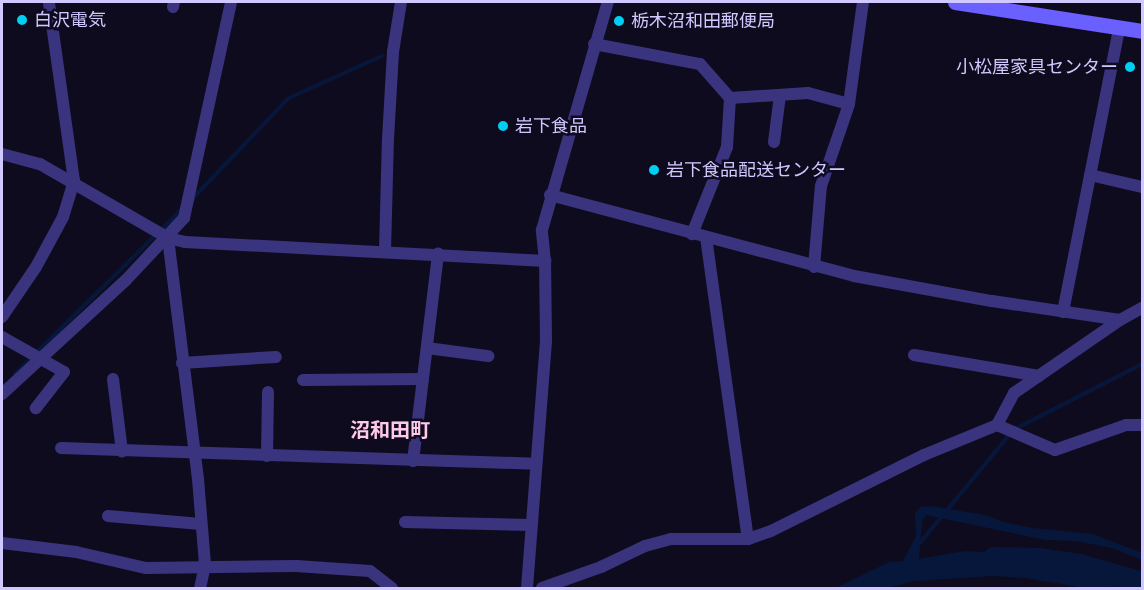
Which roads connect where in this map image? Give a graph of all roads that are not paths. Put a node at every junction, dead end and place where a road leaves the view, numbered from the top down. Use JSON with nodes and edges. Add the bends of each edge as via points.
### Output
{"nodes":[{"id":1,"x":49,"y":2,"type":"edge"},
{"id":2,"x":231,"y":2,"type":"edge"},
{"id":3,"x":401,"y":2,"type":"edge"},
{"id":4,"x":608,"y":2,"type":"edge"},
{"id":5,"x":863,"y":2,"type":"edge"},
{"id":6,"x":955,"y":2,"type":"edge"},
{"id":7,"x":1119,"y":27,"type":"junction"},
{"id":8,"x":1143,"y":31,"type":"edge"},
{"id":9,"x":594,"y":44,"type":"junction"},
{"id":10,"x":780,"y":95,"type":"junction"},
{"id":11,"x":730,"y":98,"type":"junction"},
{"id":12,"x":849,"y":104,"type":"junction"},
{"id":13,"x":774,"y":142,"type":"dead end"},
{"id":14,"x":2,"y":154,"type":"edge"},
{"id":15,"x":1090,"y":175,"type":"junction"},
{"id":16,"x":74,"y":181,"type":"junction"},
{"id":17,"x":1143,"y":187,"type":"edge"},
{"id":18,"x":550,"y":195,"type":"junction"},
{"id":19,"x":692,"y":234,"type":"junction"},
{"id":20,"x":706,"y":237,"type":"junction"},
{"id":21,"x":168,"y":238,"type":"junction"},
{"id":22,"x":385,"y":251,"type":"junction"},
{"id":23,"x":438,"y":254,"type":"junction"},
{"id":24,"x":546,"y":261,"type":"junction"},
{"id":25,"x":814,"y":267,"type":"junction"},
{"id":26,"x":1143,"y":308,"type":"edge"},
{"id":27,"x":1063,"y":312,"type":"junction"},
{"id":28,"x":2,"y":317,"type":"edge"},
{"id":29,"x":1120,"y":320,"type":"junction"},
{"id":30,"x":2,"y":337,"type":"edge"},
{"id":31,"x":427,"y":348,"type":"junction"},
{"id":32,"x":914,"y":355,"type":"dead end"},
{"id":33,"x":489,"y":356,"type":"dead end"},
{"id":34,"x":276,"y":357,"type":"dead end"},
{"id":35,"x":39,"y":359,"type":"junction"},
{"id":36,"x":182,"y":363,"type":"junction"},
{"id":37,"x":1039,"y":376,"type":"junction"},
{"id":38,"x":113,"y":379,"type":"dead end"},
{"id":39,"x":423,"y":379,"type":"junction"},
{"id":40,"x":303,"y":380,"type":"dead end"},
{"id":41,"x":268,"y":392,"type":"dead end"},
{"id":42,"x":2,"y":394,"type":"edge"},
{"id":43,"x":36,"y":408,"type":"dead end"},
{"id":44,"x":1143,"y":424,"type":"edge"},
{"id":45,"x":997,"y":425,"type":"junction"},
{"id":46,"x":61,"y":448,"type":"dead end"},
{"id":47,"x":122,"y":451,"type":"junction"},
{"id":48,"x":194,"y":454,"type":"junction"},
{"id":49,"x":267,"y":456,"type":"junction"},
{"id":50,"x":413,"y":461,"type":"junction"},
{"id":51,"x":536,"y":464,"type":"junction"},
{"id":52,"x":108,"y":516,"type":"dead end"},
{"id":53,"x":405,"y":522,"type":"dead end"},
{"id":54,"x":201,"y":524,"type":"junction"},
{"id":55,"x":531,"y":525,"type":"junction"},
{"id":56,"x":748,"y":539,"type":"junction"},
{"id":57,"x":3,"y":546,"type":"edge"},
{"id":58,"x":205,"y":565,"type":"junction"},
{"id":59,"x":200,"y":588,"type":"edge"},
{"id":60,"x":392,"y":588,"type":"edge"},
{"id":61,"x":526,"y":588,"type":"edge"},
{"id":62,"x":542,"y":588,"type":"edge"}],
"edges":[{"from":1,"to":16,"type":"street"},
{"from":2,"to":21,"type":"street","via":[[184,218]]},
{"from":3,"to":22,"type":"street","via":[[393,52]]},
{"from":4,"to":9,"type":"street"},
{"from":5,"to":12,"type":"street"},
{"from":6,"to":7,"type":"main road"},
{"from":7,"to":8,"type":"main road"},
{"from":7,"to":15,"type":"street"},
{"from":9,"to":11,"type":"street","via":[[700,64]]},
{"from":9,"to":18,"type":"street"},
{"from":10,"to":11,"type":"street"},
{"from":10,"to":12,"type":"street","via":[[808,93]]},
{"from":10,"to":13,"type":"street"},
{"from":11,"to":19,"type":"street","via":[[727,147]]},
{"from":12,"to":25,"type":"street","via":[[821,186]]},
{"from":14,"to":16,"type":"street","via":[[40,164]]},
{"from":15,"to":17,"type":"street"},
{"from":15,"to":27,"type":"street"},
{"from":16,"to":21,"type":"street"},
{"from":16,"to":28,"type":"street","via":[[58,227]]},
{"from":18,"to":19,"type":"street"},
{"from":18,"to":24,"type":"street","via":[[542,230]]},
{"from":19,"to":20,"type":"street"},
{"from":20,"to":25,"type":"street"},
{"from":20,"to":56,"type":"street"},
{"from":21,"to":22,"type":"street"},
{"from":21,"to":35,"type":"street"},
{"from":21,"to":36,"type":"street"},
{"from":22,"to":23,"type":"street"},
{"from":23,"to":24,"type":"street"},
{"from":23,"to":31,"type":"street"},
{"from":24,"to":51,"type":"street","via":[[546,340]]},
{"from":25,"to":27,"type":"street"},
{"from":26,"to":29,"type":"street"},
{"from":27,"to":29,"type":"street"},
{"from":29,"to":37,"type":"street"},
{"from":30,"to":35,"type":"street"},
{"from":31,"to":33,"type":"street"},
{"from":31,"to":39,"type":"street"},
{"from":32,"to":37,"type":"street"},
{"from":34,"to":36,"type":"street"},
{"from":35,"to":42,"type":"street"},
{"from":35,"to":43,"type":"street","via":[[64,372]]},
{"from":36,"to":48,"type":"street"},
{"from":37,"to":45,"type":"street","via":[[1014,393]]},
{"from":38,"to":47,"type":"street"},
{"from":39,"to":40,"type":"street"},
{"from":39,"to":50,"type":"street"},
{"from":41,"to":49,"type":"street"},
{"from":44,"to":45,"type":"street","via":[[1055,450]]},
{"from":45,"to":56,"type":"street","via":[[924,455]]},
{"from":46,"to":47,"type":"street"},
{"from":47,"to":48,"type":"street"},
{"from":48,"to":49,"type":"street"},
{"from":48,"to":54,"type":"street"},
{"from":49,"to":50,"type":"street"},
{"from":50,"to":51,"type":"street"},
{"from":51,"to":55,"type":"street"},
{"from":52,"to":54,"type":"street"},
{"from":53,"to":55,"type":"street"},
{"from":54,"to":58,"type":"street"},
{"from":55,"to":61,"type":"street"},
{"from":56,"to":62,"type":"street","via":[[671,539]]},
{"from":57,"to":58,"type":"street","via":[[76,552],[146,568]]},
{"from":58,"to":59,"type":"street"},
{"from":58,"to":60,"type":"street","via":[[370,571]]}]}
